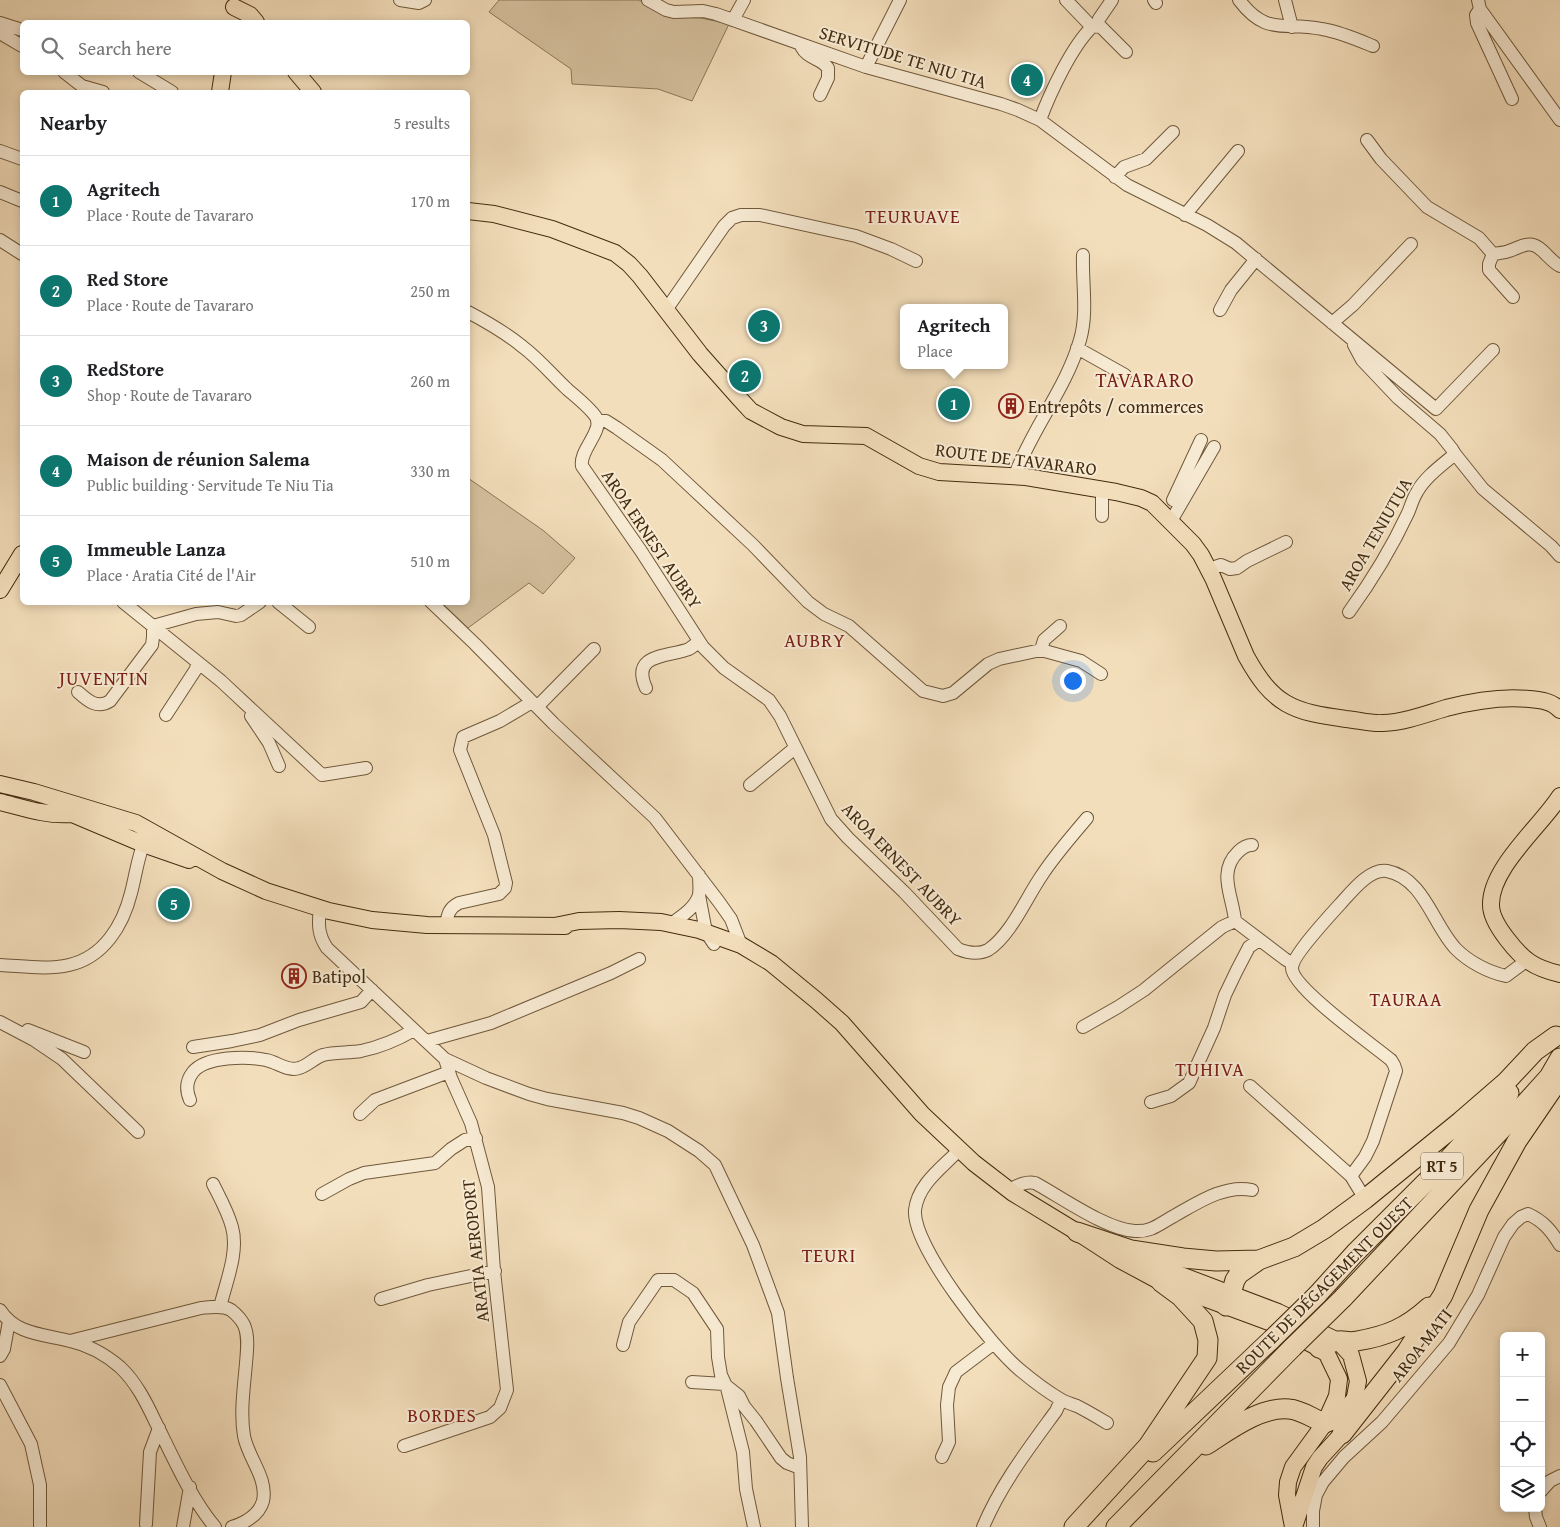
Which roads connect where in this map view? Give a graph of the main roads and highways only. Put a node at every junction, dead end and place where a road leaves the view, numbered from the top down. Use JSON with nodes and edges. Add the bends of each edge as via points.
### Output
{"nodes":[{"id":1,"x":234,"y":10,"type":"edge"},
{"id":2,"x":254,"y":20,"type":"edge"},
{"id":3,"x":223,"y":75,"type":"edge"},
{"id":4,"x":299,"y":75,"type":"edge"},
{"id":5,"x":220,"y":90,"type":"edge"},
{"id":6,"x":311,"y":90,"type":"edge"},
{"id":7,"x":470,"y":211,"type":"edge"},
{"id":8,"x":20,"y":557,"type":"edge"},
{"id":9,"x":0,"y":590,"type":"edge"},
{"id":10,"x":1560,"y":710,"type":"edge"},
{"id":11,"x":0,"y":774,"type":"edge"},
{"id":12,"x":0,"y":784,"type":"edge"},
{"id":13,"x":0,"y":792,"type":"edge"},
{"id":14,"x":1560,"y":796,"type":"edge"},
{"id":15,"x":0,"y":802,"type":"edge"},
{"id":16,"x":71,"y":814,"type":"junction"},
{"id":17,"x":143,"y":832,"type":"junction"},
{"id":18,"x":555,"y":926,"type":"junction"},
{"id":19,"x":710,"y":938,"type":"junction"},
{"id":20,"x":1560,"y":974,"type":"edge"},
{"id":21,"x":790,"y":980,"type":"junction"},
{"id":22,"x":1558,"y":1033,"type":"edge"},
{"id":23,"x":1560,"y":1058,"type":"edge"},
{"id":24,"x":1560,"y":1078,"type":"edge"},
{"id":25,"x":1077,"y":1232,"type":"junction"},
{"id":26,"x":1259,"y":1260,"type":"junction"},
{"id":27,"x":1162,"y":1282,"type":"junction"},
{"id":28,"x":1443,"y":1295,"type":"junction"},
{"id":29,"x":1228,"y":1300,"type":"junction"},
{"id":30,"x":1338,"y":1341,"type":"junction"},
{"id":31,"x":1319,"y":1348,"type":"junction"},
{"id":32,"x":1354,"y":1402,"type":"junction"},
{"id":33,"x":1326,"y":1423,"type":"junction"},
{"id":34,"x":1342,"y":1434,"type":"junction"},
{"id":35,"x":1179,"y":1461,"type":"junction"},
{"id":36,"x":1074,"y":1527,"type":"edge"},
{"id":37,"x":1116,"y":1527,"type":"edge"},
{"id":38,"x":1294,"y":1527,"type":"edge"}],
"edges":[{"from":1,"to":2,"type":"main road","via":[[250,15]]},
{"from":3,"to":5,"type":"main road"},
{"from":4,"to":6,"type":"main road"},
{"from":7,"to":10,"type":"main road","name":"ROUTE DE TAVARARO","via":[[552,229],[615,253],[640,276],[700,354],[751,411],[781,427],[803,434],[866,436],[919,466],[939,472],[1015,475],[1146,500],[1193,544],[1209,569],[1253,669],[1279,700],[1294,708],[1330,717],[1382,723],[1469,702],[1514,698],[1547,701]]},
{"from":8,"to":9,"type":"main road"},
{"from":11,"to":17,"type":"main road","via":[[81,794],[100,802]]},
{"from":12,"to":17,"type":"main road","via":[[34,792]]},
{"from":13,"to":16,"type":"main road"},
{"from":14,"to":20,"type":"main road","via":[[1503,869],[1491,904],[1492,914],[1508,942],[1526,961]]},
{"from":15,"to":16,"type":"main road","via":[[45,814]]},
{"from":16,"to":17,"type":"main road"},
{"from":17,"to":18,"type":"main road","via":[[266,891],[372,920]]},
{"from":18,"to":19,"type":"main road"},
{"from":18,"to":19,"type":"main road","via":[[579,921],[619,920],[672,924]]},
{"from":19,"to":21,"type":"main road"},
{"from":19,"to":21,"type":"main road","via":[[741,944]]},
{"from":21,"to":25,"type":"main road","via":[[842,1023],[905,1096],[959,1150],[1009,1190]]},
{"from":22,"to":26,"type":"highway","via":[[1461,1122],[1365,1199],[1324,1229]]},
{"from":22,"to":36,"type":"highway","name":"ROUTE DE DÉGAGEMENT OUEST","number":"RT 5","bridge":true,"via":[[1451,1157],[1316,1295]]},
{"from":23,"to":35,"type":"highway","name":"ROUTE DE DÉGAGEMENT OUEST","number":"RT 5","bridge":true,"via":[[1549,1077],[1343,1298]]},
{"from":24,"to":28,"type":"highway","via":[[1516,1142],[1479,1210]]},
{"from":25,"to":26,"type":"highway","via":[[1131,1250],[1183,1258]]},
{"from":25,"to":27,"type":"main road"},
{"from":25,"to":29,"type":"main road"},
{"from":26,"to":29,"type":"highway","via":[[1239,1274]]},
{"from":27,"to":29,"type":"main road"},
{"from":27,"to":36,"type":"highway","via":[[1203,1321],[1208,1340],[1207,1358],[1148,1446]]},
{"from":28,"to":30,"type":"highway","via":[[1416,1318],[1391,1333],[1355,1342]]},
{"from":28,"to":34,"type":"highway","via":[[1407,1351]]},
{"from":29,"to":30,"type":"main road","via":[[1278,1312]]},
{"from":29,"to":31,"type":"main road"},
{"from":30,"to":31,"type":"highway"},
{"from":30,"to":32,"type":"main road","via":[[1351,1355],[1356,1368],[1358,1381]]},
{"from":31,"to":33,"type":"main road","via":[[1327,1354],[1339,1379],[1337,1396]]},
{"from":32,"to":33,"type":"highway","via":[[1342,1416]]},
{"from":32,"to":34,"type":"main road"},
{"from":33,"to":35,"type":"highway","via":[[1294,1410],[1272,1411],[1238,1425]]},
{"from":33,"to":38,"type":"main road","via":[[1293,1467],[1288,1482],[1287,1495]]},
{"from":34,"to":38,"type":"main road","via":[[1314,1467]]},
{"from":35,"to":37,"type":"highway","name":"ROUTE DE DÉGAGEMENT OUEST","number":"RT 5"}]}
